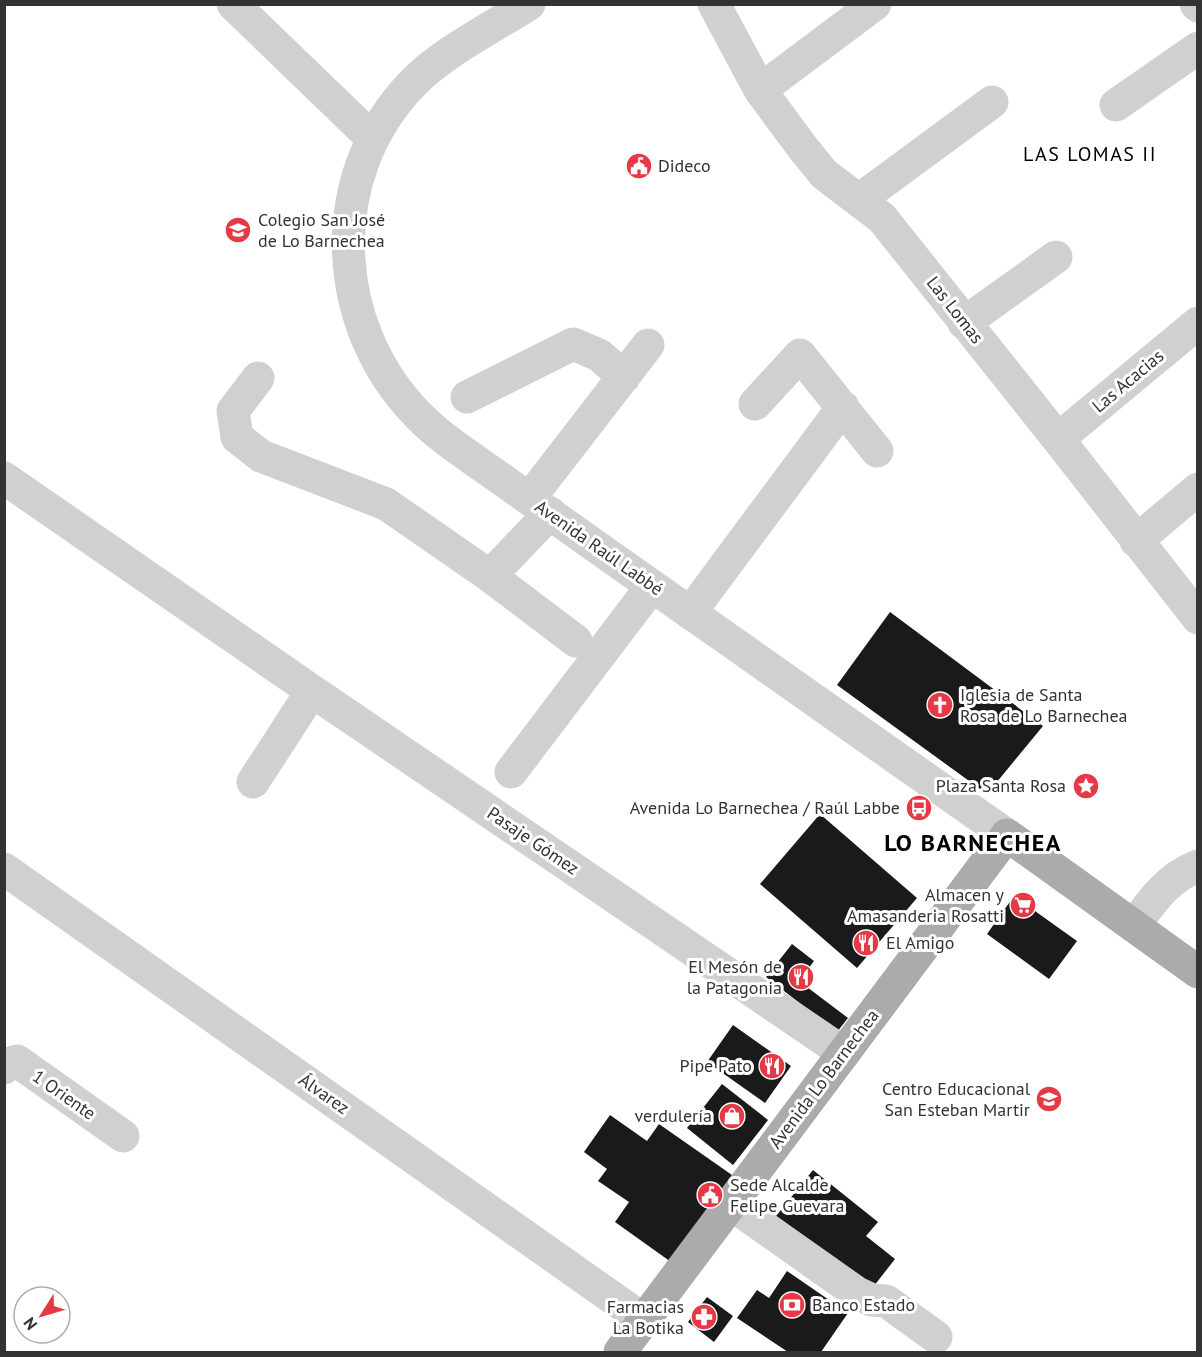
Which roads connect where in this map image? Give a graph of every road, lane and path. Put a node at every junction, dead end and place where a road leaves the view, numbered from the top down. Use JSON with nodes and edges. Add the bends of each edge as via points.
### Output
{"nodes":[{"id":1,"x":233,"y":4,"type":"edge"},
{"id":2,"x":529,"y":4,"type":"edge"},
{"id":3,"x":714,"y":4,"type":"edge"},
{"id":4,"x":875,"y":4,"type":"edge"},
{"id":5,"x":1197,"y":48,"type":"edge"},
{"id":6,"x":760,"y":90,"type":"junction"},
{"id":7,"x":992,"y":102,"type":"dead end"},
{"id":8,"x":1116,"y":105,"type":"dead end"},
{"id":9,"x":373,"y":139,"type":"junction"},
{"id":10,"x":859,"y":200,"type":"junction"},
{"id":11,"x":1056,"y":257,"type":"dead end"},
{"id":12,"x":964,"y":323,"type":"junction"},
{"id":13,"x":1197,"y":324,"type":"edge"},
{"id":14,"x":648,"y":345,"type":"dead end"},
{"id":15,"x":624,"y":376,"type":"junction"},
{"id":16,"x":258,"y":378,"type":"dead end"},
{"id":17,"x":467,"y":397,"type":"dead end"},
{"id":18,"x":755,"y":404,"type":"dead end"},
{"id":19,"x":843,"y":408,"type":"junction"},
{"id":20,"x":1058,"y":439,"type":"junction"},
{"id":21,"x":877,"y":451,"type":"dead end"},
{"id":22,"x":4,"y":478,"type":"edge"},
{"id":23,"x":1197,"y":489,"type":"edge"},
{"id":24,"x":540,"y":506,"type":"junction"},
{"id":25,"x":1136,"y":541,"type":"junction"},
{"id":26,"x":490,"y":576,"type":"junction"},
{"id":27,"x":652,"y":586,"type":"junction"},
{"id":28,"x":690,"y":613,"type":"junction"},
{"id":29,"x":1197,"y":618,"type":"edge"},
{"id":30,"x":576,"y":640,"type":"dead end"},
{"id":31,"x":312,"y":691,"type":"junction"},
{"id":32,"x":511,"y":772,"type":"dead end"},
{"id":33,"x":253,"y":782,"type":"dead end"},
{"id":34,"x":1006,"y":835,"type":"junction"},
{"id":35,"x":1197,"y":866,"type":"edge"},
{"id":36,"x":4,"y":869,"type":"edge"},
{"id":37,"x":1134,"y":926,"type":"junction"},
{"id":38,"x":1197,"y":972,"type":"edge"},
{"id":39,"x":844,"y":1053,"type":"junction"},
{"id":40,"x":4,"y":1068,"type":"edge"},
{"id":41,"x":123,"y":1136,"type":"dead end"},
{"id":42,"x":731,"y":1204,"type":"junction"},
{"id":43,"x":644,"y":1320,"type":"junction"},
{"id":44,"x":936,"y":1337,"type":"dead end"},
{"id":45,"x":620,"y":1353,"type":"edge"}],
"edges":[{"from":1,"to":9,"type":"street"},
{"from":2,"to":9,"type":"street","name":"Avenida Raúl Labbé","via":[[424,71],[400,97]]},
{"from":3,"to":6,"type":"street","name":"Las Lomas"},
{"from":4,"to":6,"type":"street"},
{"from":5,"to":8,"type":"street"},
{"from":6,"to":10,"type":"street","name":"Las Lomas","via":[[824,174]]},
{"from":7,"to":10,"type":"street"},
{"from":9,"to":24,"type":"street","name":"Avenida Raúl Labbé","via":[[354,191],[348,231],[351,290],[364,332],[386,376],[418,415]]},
{"from":10,"to":12,"type":"street","name":"Las Lomas","via":[[882,218]]},
{"from":11,"to":12,"type":"street"},
{"from":12,"to":20,"type":"street","name":"Las Lomas"},
{"from":13,"to":20,"type":"street","name":"Las Acacias"},
{"from":14,"to":15,"type":"street"},
{"from":15,"to":17,"type":"street","via":[[599,355],[573,344]]},
{"from":15,"to":24,"type":"street"},
{"from":16,"to":26,"type":"street","via":[[233,411],[237,437],[261,456],[386,504]]},
{"from":18,"to":19,"type":"street","via":[[800,355]]},
{"from":19,"to":21,"type":"street"},
{"from":19,"to":28,"type":"street"},
{"from":20,"to":25,"type":"street","name":"Las Lomas"},
{"from":22,"to":31,"type":"street","name":"Pasaje Gómez"},
{"from":23,"to":25,"type":"street"},
{"from":24,"to":26,"type":"street"},
{"from":24,"to":27,"type":"street","name":"Avenida Raúl Labbé"},
{"from":25,"to":29,"type":"street","name":"Las Lomas"},
{"from":26,"to":30,"type":"street"},
{"from":27,"to":28,"type":"street","name":"Avenida Raúl Labbé"},
{"from":27,"to":32,"type":"street"},
{"from":28,"to":34,"type":"street","name":"Avenida Raúl Labbé"},
{"from":31,"to":33,"type":"street"},
{"from":31,"to":39,"type":"street","name":"Pasaje Gómez"},
{"from":34,"to":37,"type":"main road","name":"Avenida Raúl Labbé"},
{"from":34,"to":39,"type":"main road","name":"Avenida Lo Barnechea"},
{"from":35,"to":37,"type":"street","via":[[1158,892]]},
{"from":36,"to":43,"type":"street","name":"Álvarez"},
{"from":37,"to":38,"type":"main road","name":"Avenida Raúl Labbé"},
{"from":39,"to":42,"type":"main road","name":"Avenida Lo Barnechea"},
{"from":40,"to":41,"type":"street","name":"1 Oriente","via":[[16,1061]]},
{"from":42,"to":43,"type":"main road","name":"Avenida Lo Barnechea"},
{"from":42,"to":44,"type":"street","via":[[857,1293],[886,1301]]},
{"from":43,"to":45,"type":"main road","name":"Avenida Lo Barnechea"}]}
